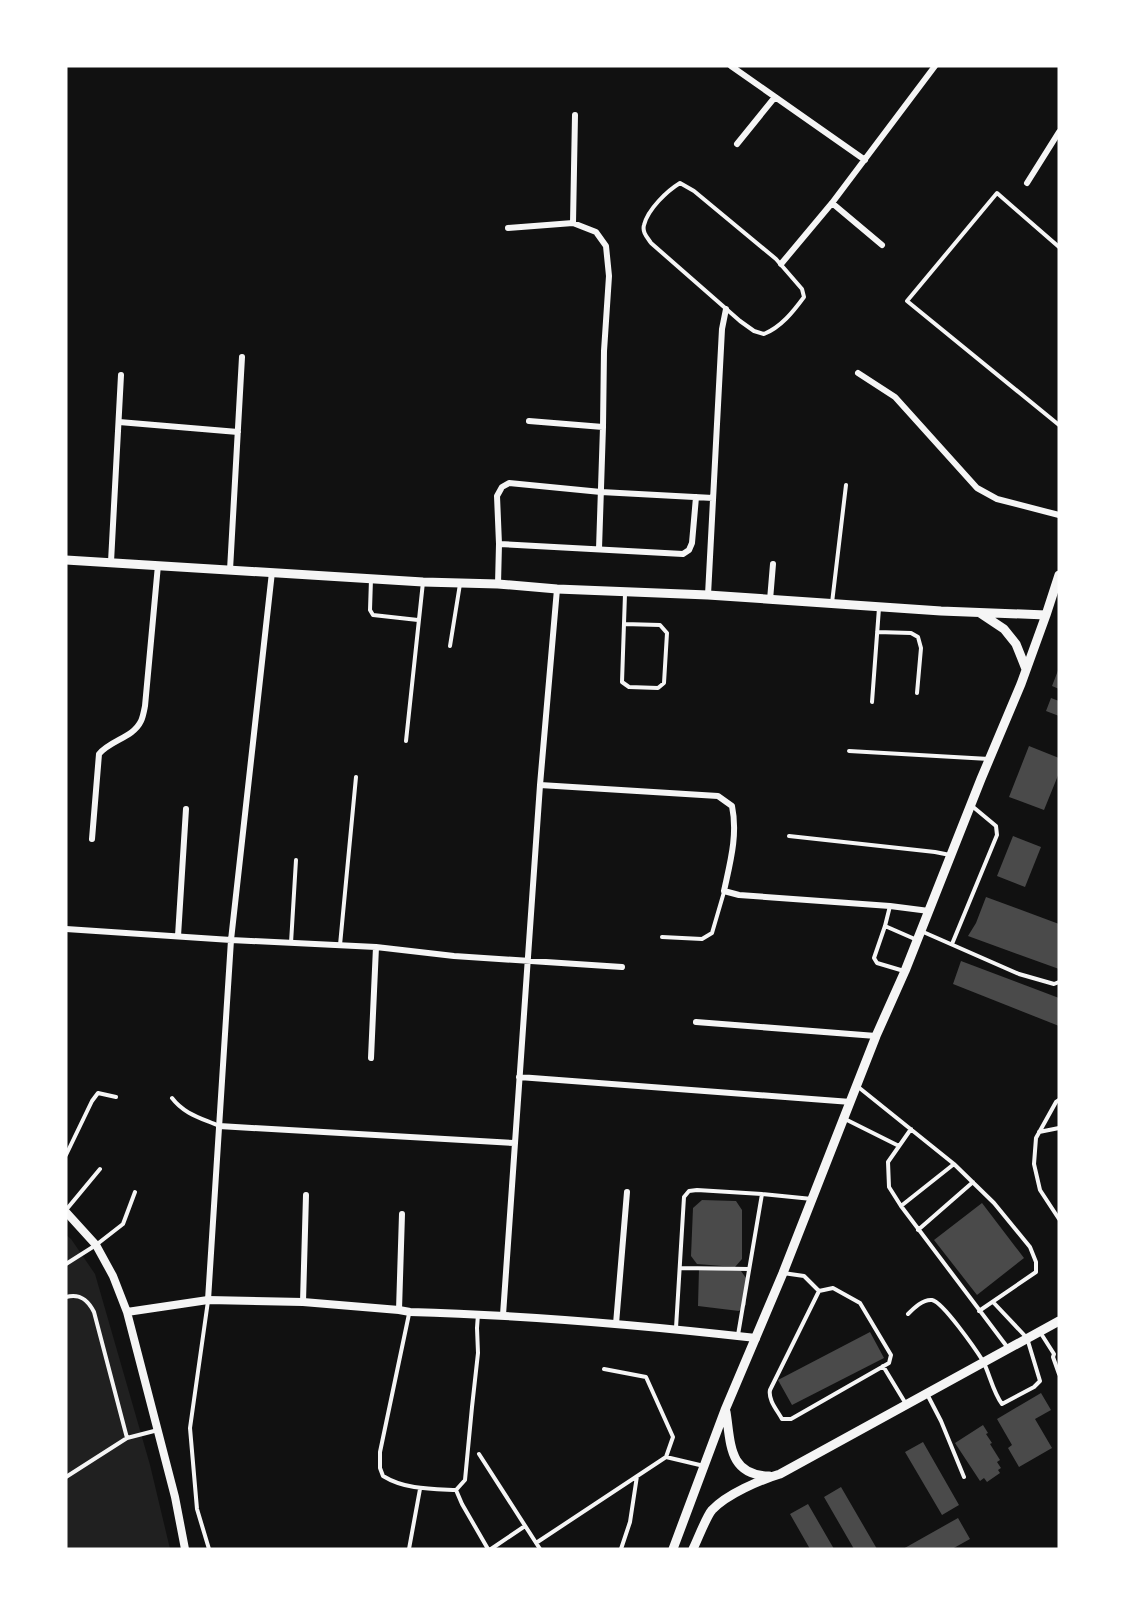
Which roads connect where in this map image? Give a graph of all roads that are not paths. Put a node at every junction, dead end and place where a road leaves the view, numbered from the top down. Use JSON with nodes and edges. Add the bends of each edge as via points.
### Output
{"nodes":[{"id":1,"x":731,"y":66,"type":"edge"},
{"id":2,"x":935,"y":66,"type":"edge"},
{"id":3,"x":775,"y":97,"type":"junction"},
{"id":4,"x":575,"y":115,"type":"dead end"},
{"id":5,"x":1059,"y":132,"type":"edge"},
{"id":6,"x":1057,"y":140,"type":"edge"},
{"id":7,"x":737,"y":144,"type":"dead end"},
{"id":8,"x":865,"y":160,"type":"junction"},
{"id":9,"x":1027,"y":183,"type":"dead end"},
{"id":10,"x":832,"y":203,"type":"junction"},
{"id":11,"x":573,"y":224,"type":"junction"},
{"id":12,"x":508,"y":228,"type":"dead end"},
{"id":13,"x":882,"y":245,"type":"dead end"},
{"id":14,"x":1059,"y":247,"type":"edge"},
{"id":15,"x":781,"y":264,"type":"junction"},
{"id":16,"x":726,"y":309,"type":"junction"},
{"id":17,"x":242,"y":357,"type":"dead end"},
{"id":18,"x":858,"y":373,"type":"dead end"},
{"id":19,"x":121,"y":375,"type":"dead end"},
{"id":20,"x":529,"y":421,"type":"dead end"},
{"id":21,"x":119,"y":422,"type":"junction"},
{"id":22,"x":1059,"y":425,"type":"edge"},
{"id":23,"x":603,"y":427,"type":"junction"},
{"id":24,"x":238,"y":432,"type":"junction"},
{"id":25,"x":846,"y":485,"type":"dead end"},
{"id":26,"x":601,"y":492,"type":"junction"},
{"id":27,"x":696,"y":497,"type":"junction"},
{"id":28,"x":713,"y":498,"type":"junction"},
{"id":29,"x":1059,"y":515,"type":"edge"},
{"id":30,"x":499,"y":544,"type":"junction"},
{"id":31,"x":599,"y":549,"type":"junction"},
{"id":32,"x":66,"y":560,"type":"edge"},
{"id":33,"x":111,"y":562,"type":"junction"},
{"id":34,"x":773,"y":564,"type":"dead end"},
{"id":35,"x":158,"y":565,"type":"junction"},
{"id":36,"x":230,"y":570,"type":"junction"},
{"id":37,"x":272,"y":572,"type":"junction"},
{"id":38,"x":1059,"y":575,"type":"edge"},
{"id":39,"x":371,"y":579,"type":"junction"},
{"id":40,"x":423,"y":582,"type":"junction"},
{"id":41,"x":460,"y":583,"type":"junction"},
{"id":42,"x":498,"y":584,"type":"junction"},
{"id":43,"x":557,"y":589,"type":"junction"},
{"id":44,"x":625,"y":591,"type":"junction"},
{"id":45,"x":1059,"y":594,"type":"edge"},
{"id":46,"x":708,"y":596,"type":"junction"},
{"id":47,"x":770,"y":600,"type":"junction"},
{"id":48,"x":1051,"y":601,"type":"junction"},
{"id":49,"x":832,"y":604,"type":"junction"},
{"id":50,"x":879,"y":607,"type":"junction"},
{"id":51,"x":979,"y":612,"type":"junction"},
{"id":52,"x":1046,"y":615,"type":"junction"},
{"id":53,"x":418,"y":620,"type":"junction"},
{"id":54,"x":624,"y":624,"type":"junction"},
{"id":55,"x":877,"y":632,"type":"junction"},
{"id":56,"x":450,"y":646,"type":"dead end"},
{"id":57,"x":1026,"y":669,"type":"junction"},
{"id":58,"x":917,"y":693,"type":"dead end"},
{"id":59,"x":872,"y":702,"type":"dead end"},
{"id":60,"x":406,"y":741,"type":"dead end"},
{"id":61,"x":849,"y":751,"type":"dead end"},
{"id":62,"x":990,"y":759,"type":"junction"},
{"id":63,"x":356,"y":777,"type":"dead end"},
{"id":64,"x":540,"y":785,"type":"junction"},
{"id":65,"x":972,"y":806,"type":"junction"},
{"id":66,"x":186,"y":808,"type":"dead end"},
{"id":67,"x":789,"y":836,"type":"dead end"},
{"id":68,"x":92,"y":839,"type":"dead end"},
{"id":69,"x":951,"y":855,"type":"junction"},
{"id":70,"x":296,"y":860,"type":"dead end"},
{"id":71,"x":724,"y":891,"type":"junction"},
{"id":72,"x":890,"y":906,"type":"junction"},
{"id":73,"x":928,"y":911,"type":"junction"},
{"id":74,"x":885,"y":926,"type":"junction"},
{"id":75,"x":66,"y":929,"type":"edge"},
{"id":76,"x":178,"y":936,"type":"junction"},
{"id":77,"x":919,"y":936,"type":"junction"},
{"id":78,"x":662,"y":937,"type":"dead end"},
{"id":79,"x":231,"y":940,"type":"junction"},
{"id":80,"x":291,"y":943,"type":"junction"},
{"id":81,"x":952,"y":944,"type":"junction"},
{"id":82,"x":340,"y":945,"type":"junction"},
{"id":83,"x":376,"y":947,"type":"junction"},
{"id":84,"x":527,"y":961,"type":"junction"},
{"id":85,"x":622,"y":967,"type":"dead end"},
{"id":86,"x":905,"y":971,"type":"junction"},
{"id":87,"x":1059,"y":982,"type":"edge"},
{"id":88,"x":696,"y":1022,"type":"dead end"},
{"id":89,"x":876,"y":1036,"type":"junction"},
{"id":90,"x":371,"y":1058,"type":"dead end"},
{"id":91,"x":519,"y":1077,"type":"junction"},
{"id":92,"x":857,"y":1086,"type":"junction"},
{"id":93,"x":116,"y":1097,"type":"dead end"},
{"id":94,"x":172,"y":1098,"type":"dead end"},
{"id":95,"x":1059,"y":1100,"type":"edge"},
{"id":96,"x":851,"y":1102,"type":"junction"},
{"id":97,"x":844,"y":1119,"type":"junction"},
{"id":98,"x":219,"y":1126,"type":"junction"},
{"id":99,"x":1059,"y":1128,"type":"edge"},
{"id":100,"x":911,"y":1129,"type":"junction"},
{"id":101,"x":1039,"y":1132,"type":"junction"},
{"id":102,"x":514,"y":1143,"type":"junction"},
{"id":103,"x":899,"y":1146,"type":"junction"},
{"id":104,"x":66,"y":1155,"type":"edge"},
{"id":105,"x":954,"y":1164,"type":"junction"},
{"id":106,"x":100,"y":1169,"type":"dead end"},
{"id":107,"x":973,"y":1182,"type":"junction"},
{"id":108,"x":135,"y":1192,"type":"dead end"},
{"id":109,"x":627,"y":1192,"type":"dead end"},
{"id":110,"x":762,"y":1194,"type":"junction"},
{"id":111,"x":306,"y":1195,"type":"dead end"},
{"id":112,"x":812,"y":1200,"type":"junction"},
{"id":113,"x":901,"y":1206,"type":"junction"},
{"id":114,"x":66,"y":1211,"type":"edge"},
{"id":115,"x":402,"y":1214,"type":"dead end"},
{"id":116,"x":1059,"y":1219,"type":"edge"},
{"id":117,"x":918,"y":1230,"type":"junction"},
{"id":118,"x":96,"y":1245,"type":"junction"},
{"id":119,"x":66,"y":1264,"type":"edge"},
{"id":120,"x":680,"y":1268,"type":"junction"},
{"id":121,"x":749,"y":1269,"type":"junction"},
{"id":122,"x":783,"y":1273,"type":"junction"},
{"id":123,"x":819,"y":1291,"type":"junction"},
{"id":124,"x":66,"y":1297,"type":"edge"},
{"id":125,"x":208,"y":1300,"type":"junction"},
{"id":126,"x":303,"y":1302,"type":"junction"},
{"id":127,"x":993,"y":1302,"type":"junction"},
{"id":128,"x":399,"y":1310,"type":"junction"},
{"id":129,"x":979,"y":1311,"type":"junction"},
{"id":130,"x":127,"y":1312,"type":"junction"},
{"id":131,"x":410,"y":1312,"type":"junction"},
{"id":132,"x":478,"y":1313,"type":"junction"},
{"id":133,"x":908,"y":1314,"type":"dead end"},
{"id":134,"x":502,"y":1315,"type":"junction"},
{"id":135,"x":1059,"y":1321,"type":"edge"},
{"id":136,"x":616,"y":1324,"type":"junction"},
{"id":137,"x":675,"y":1329,"type":"junction"},
{"id":138,"x":1040,"y":1331,"type":"junction"},
{"id":139,"x":738,"y":1336,"type":"junction"},
{"id":140,"x":756,"y":1338,"type":"junction"},
{"id":141,"x":1027,"y":1338,"type":"junction"},
{"id":142,"x":1008,"y":1349,"type":"junction"},
{"id":143,"x":1057,"y":1353,"type":"edge"},
{"id":144,"x":983,"y":1362,"type":"junction"},
{"id":145,"x":883,"y":1366,"type":"junction"},
{"id":146,"x":604,"y":1369,"type":"dead end"},
{"id":147,"x":1059,"y":1374,"type":"edge"},
{"id":148,"x":927,"y":1393,"type":"junction"},
{"id":149,"x":906,"y":1405,"type":"junction"},
{"id":150,"x":725,"y":1410,"type":"junction"},
{"id":151,"x":158,"y":1430,"type":"junction"},
{"id":152,"x":127,"y":1437,"type":"junction"},
{"id":153,"x":479,"y":1454,"type":"dead end"},
{"id":154,"x":666,"y":1456,"type":"junction"},
{"id":155,"x":704,"y":1466,"type":"junction"},
{"id":156,"x":638,"y":1475,"type":"junction"},
{"id":157,"x":774,"y":1476,"type":"junction"},
{"id":158,"x":66,"y":1477,"type":"edge"},
{"id":159,"x":964,"y":1477,"type":"dead end"},
{"id":160,"x":420,"y":1489,"type":"junction"},
{"id":161,"x":456,"y":1490,"type":"junction"},
{"id":162,"x":525,"y":1526,"type":"junction"},
{"id":163,"x":536,"y":1543,"type":"junction"},
{"id":164,"x":185,"y":1549,"type":"edge"},
{"id":165,"x":208,"y":1549,"type":"edge"},
{"id":166,"x":409,"y":1549,"type":"edge"},
{"id":167,"x":490,"y":1549,"type":"edge"},
{"id":168,"x":540,"y":1549,"type":"edge"},
{"id":169,"x":621,"y":1549,"type":"edge"},
{"id":170,"x":673,"y":1549,"type":"edge"},
{"id":171,"x":693,"y":1549,"type":"edge"}],
"edges":[{"from":1,"to":3,"type":"street"},
{"from":2,"to":8,"type":"street"},
{"from":3,"to":7,"type":"street"},
{"from":3,"to":8,"type":"street"},
{"from":4,"to":11,"type":"street"},
{"from":5,"to":6,"type":"street"},
{"from":6,"to":9,"type":"street"},
{"from":8,"to":10,"type":"street"},
{"from":10,"to":13,"type":"street"},
{"from":10,"to":15,"type":"street"},
{"from":11,"to":12,"type":"street"},
{"from":11,"to":23,"type":"street","via":[[596,231],[606,246],[609,276]]},
{"from":14,"to":22,"type":"lane","via":[[997,193],[906,302]]},
{"from":15,"to":16,"type":"lane","via":[[804,297],[775,329],[764,334],[754,331]]},
{"from":15,"to":16,"type":"lane","via":[[694,191],[680,183],[670,189],[654,208],[644,233]]},
{"from":16,"to":28,"type":"street"},
{"from":17,"to":24,"type":"street"},
{"from":18,"to":29,"type":"street","via":[[895,397],[977,488],[997,499]]},
{"from":19,"to":21,"type":"street"},
{"from":20,"to":23,"type":"street"},
{"from":21,"to":24,"type":"street"},
{"from":21,"to":33,"type":"street"},
{"from":23,"to":26,"type":"street"},
{"from":24,"to":36,"type":"street"},
{"from":25,"to":49,"type":"lane"},
{"from":26,"to":27,"type":"street"},
{"from":26,"to":30,"type":"street","via":[[509,483],[497,496]]},
{"from":26,"to":31,"type":"street"},
{"from":27,"to":28,"type":"street"},
{"from":27,"to":31,"type":"street","via":[[692,543],[683,554]]},
{"from":28,"to":46,"type":"street"},
{"from":30,"to":31,"type":"street"},
{"from":30,"to":42,"type":"street"},
{"from":32,"to":33,"type":"main road"},
{"from":33,"to":35,"type":"main road"},
{"from":34,"to":47,"type":"street"},
{"from":35,"to":36,"type":"main road"},
{"from":35,"to":68,"type":"street","via":[[142,720],[99,754]]},
{"from":36,"to":37,"type":"main road"},
{"from":37,"to":39,"type":"main road"},
{"from":37,"to":79,"type":"street"},
{"from":38,"to":48,"type":"main road"},
{"from":39,"to":40,"type":"main road"},
{"from":39,"to":53,"type":"lane","via":[[373,615]]},
{"from":40,"to":41,"type":"main road"},
{"from":40,"to":53,"type":"lane"},
{"from":41,"to":42,"type":"main road"},
{"from":41,"to":56,"type":"lane"},
{"from":42,"to":43,"type":"main road"},
{"from":43,"to":44,"type":"main road"},
{"from":43,"to":64,"type":"street"},
{"from":44,"to":46,"type":"main road"},
{"from":44,"to":54,"type":"lane"},
{"from":45,"to":48,"type":"main road"},
{"from":46,"to":47,"type":"main road"},
{"from":47,"to":49,"type":"main road"},
{"from":48,"to":52,"type":"main road"},
{"from":49,"to":50,"type":"main road"},
{"from":50,"to":51,"type":"main road"},
{"from":50,"to":55,"type":"lane"},
{"from":51,"to":52,"type":"main road"},
{"from":51,"to":57,"type":"main road","via":[[1004,629],[1016,644]]},
{"from":52,"to":57,"type":"main road"},
{"from":53,"to":60,"type":"lane"},
{"from":54,"to":54,"type":"lane","via":[[660,625],[667,633],[664,683],[658,688],[629,687],[622,682]]},
{"from":55,"to":58,"type":"lane","via":[[911,633],[918,637],[921,648]]},
{"from":55,"to":59,"type":"lane"},
{"from":57,"to":62,"type":"main road"},
{"from":61,"to":62,"type":"lane"},
{"from":62,"to":65,"type":"main road"},
{"from":63,"to":82,"type":"lane"},
{"from":64,"to":71,"type":"street","via":[[718,796],[732,806],[735,819]]},
{"from":64,"to":84,"type":"street"},
{"from":65,"to":69,"type":"main road"},
{"from":65,"to":81,"type":"lane","via":[[996,826],[997,835]]},
{"from":66,"to":76,"type":"street"},
{"from":67,"to":69,"type":"lane"},
{"from":69,"to":73,"type":"main road"},
{"from":70,"to":80,"type":"lane"},
{"from":71,"to":72,"type":"street"},
{"from":71,"to":78,"type":"lane","via":[[712,933],[702,939]]},
{"from":72,"to":73,"type":"street"},
{"from":72,"to":74,"type":"lane"},
{"from":73,"to":77,"type":"main road"},
{"from":74,"to":77,"type":"lane"},
{"from":74,"to":86,"type":"lane","via":[[874,958],[877,963]]},
{"from":75,"to":76,"type":"street"},
{"from":76,"to":79,"type":"street"},
{"from":77,"to":81,"type":"lane"},
{"from":77,"to":86,"type":"main road"},
{"from":79,"to":80,"type":"street"},
{"from":79,"to":98,"type":"street"},
{"from":80,"to":82,"type":"street"},
{"from":81,"to":87,"type":"lane","via":[[1019,974]]},
{"from":82,"to":83,"type":"street"},
{"from":83,"to":84,"type":"street"},
{"from":83,"to":90,"type":"street"},
{"from":84,"to":85,"type":"street"},
{"from":84,"to":91,"type":"street"},
{"from":86,"to":89,"type":"main road"},
{"from":88,"to":89,"type":"street"},
{"from":89,"to":92,"type":"main road"},
{"from":91,"to":96,"type":"street"},
{"from":91,"to":102,"type":"street"},
{"from":92,"to":96,"type":"main road"},
{"from":92,"to":100,"type":"lane"},
{"from":93,"to":104,"type":"lane","via":[[98,1093]]},
{"from":94,"to":98,"type":"lane","via":[[189,1114]]},
{"from":95,"to":101,"type":"lane"},
{"from":96,"to":97,"type":"main road"},
{"from":97,"to":103,"type":"lane"},
{"from":97,"to":112,"type":"main road"},
{"from":98,"to":102,"type":"street"},
{"from":98,"to":125,"type":"street"},
{"from":99,"to":101,"type":"lane"},
{"from":100,"to":103,"type":"lane"},
{"from":100,"to":105,"type":"lane"},
{"from":101,"to":116,"type":"lane","via":[[1035,1138],[1034,1164],[1040,1190]]},
{"from":102,"to":134,"type":"street"},
{"from":103,"to":113,"type":"lane","via":[[888,1162],[888,1187]]},
{"from":105,"to":107,"type":"lane"},
{"from":105,"to":113,"type":"lane"},
{"from":106,"to":114,"type":"lane"},
{"from":107,"to":117,"type":"lane"},
{"from":107,"to":127,"type":"lane","via":[[1030,1247],[1036,1262],[1036,1272]]},
{"from":108,"to":118,"type":"lane","via":[[123,1224]]},
{"from":109,"to":136,"type":"street"},
{"from":110,"to":112,"type":"lane"},
{"from":110,"to":120,"type":"lane","via":[[689,1191],[684,1197]]},
{"from":110,"to":121,"type":"lane"},
{"from":111,"to":126,"type":"street"},
{"from":112,"to":122,"type":"main road"},
{"from":113,"to":117,"type":"lane"},
{"from":114,"to":118,"type":"street"},
{"from":115,"to":128,"type":"street"},
{"from":117,"to":129,"type":"lane"},
{"from":118,"to":119,"type":"lane"},
{"from":118,"to":130,"type":"street"},
{"from":120,"to":121,"type":"lane"},
{"from":120,"to":137,"type":"lane"},
{"from":121,"to":139,"type":"lane"},
{"from":122,"to":123,"type":"lane","via":[[804,1276]]},
{"from":122,"to":140,"type":"main road"},
{"from":123,"to":145,"type":"lane","via":[[833,1288],[860,1303],[891,1355]]},
{"from":123,"to":145,"type":"lane","via":[[770,1390],[770,1399],[782,1419],[791,1419]]},
{"from":124,"to":152,"type":"lane","via":[[78,1296],[89,1302],[94,1312]]},
{"from":125,"to":126,"type":"street"},
{"from":125,"to":130,"type":"street"},
{"from":125,"to":165,"type":"lane","via":[[190,1428],[197,1509]]},
{"from":126,"to":128,"type":"street"},
{"from":127,"to":129,"type":"lane"},
{"from":127,"to":141,"type":"lane"},
{"from":128,"to":131,"type":"street"},
{"from":129,"to":142,"type":"lane"},
{"from":130,"to":151,"type":"street"},
{"from":131,"to":132,"type":"street"},
{"from":131,"to":160,"type":"lane","via":[[380,1452],[380,1468],[389,1480]]},
{"from":132,"to":134,"type":"street"},
{"from":132,"to":161,"type":"lane","via":[[478,1353],[465,1480]]},
{"from":133,"to":144,"type":"lane","via":[[922,1302],[932,1300],[942,1306]]},
{"from":134,"to":136,"type":"street"},
{"from":135,"to":138,"type":"main road"},
{"from":136,"to":137,"type":"street"},
{"from":137,"to":139,"type":"street"},
{"from":138,"to":141,"type":"main road"},
{"from":138,"to":143,"type":"lane"},
{"from":139,"to":140,"type":"street"},
{"from":140,"to":150,"type":"main road"},
{"from":141,"to":142,"type":"main road"},
{"from":141,"to":144,"type":"lane","via":[[1040,1381],[1007,1403],[999,1401]]},
{"from":142,"to":144,"type":"main road"},
{"from":143,"to":147,"type":"lane","via":[[1053,1357]]},
{"from":144,"to":148,"type":"main road"},
{"from":145,"to":149,"type":"lane"},
{"from":146,"to":154,"type":"lane","via":[[646,1377],[672,1437]]},
{"from":148,"to":149,"type":"main road"},
{"from":148,"to":159,"type":"lane"},
{"from":149,"to":157,"type":"main road"},
{"from":150,"to":155,"type":"main road"},
{"from":150,"to":157,"type":"main road","via":[[733,1456],[739,1465],[748,1472]]},
{"from":151,"to":152,"type":"lane"},
{"from":151,"to":164,"type":"street"},
{"from":152,"to":158,"type":"lane"},
{"from":153,"to":162,"type":"lane"},
{"from":154,"to":155,"type":"lane"},
{"from":154,"to":156,"type":"lane"},
{"from":155,"to":170,"type":"main road"},
{"from":156,"to":163,"type":"lane"},
{"from":156,"to":169,"type":"lane"},
{"from":157,"to":171,"type":"main road","via":[[753,1483],[711,1511]]},
{"from":160,"to":161,"type":"lane"},
{"from":160,"to":166,"type":"lane"},
{"from":161,"to":167,"type":"lane"},
{"from":162,"to":163,"type":"lane"},
{"from":162,"to":167,"type":"lane"},
{"from":163,"to":168,"type":"lane"}]}
